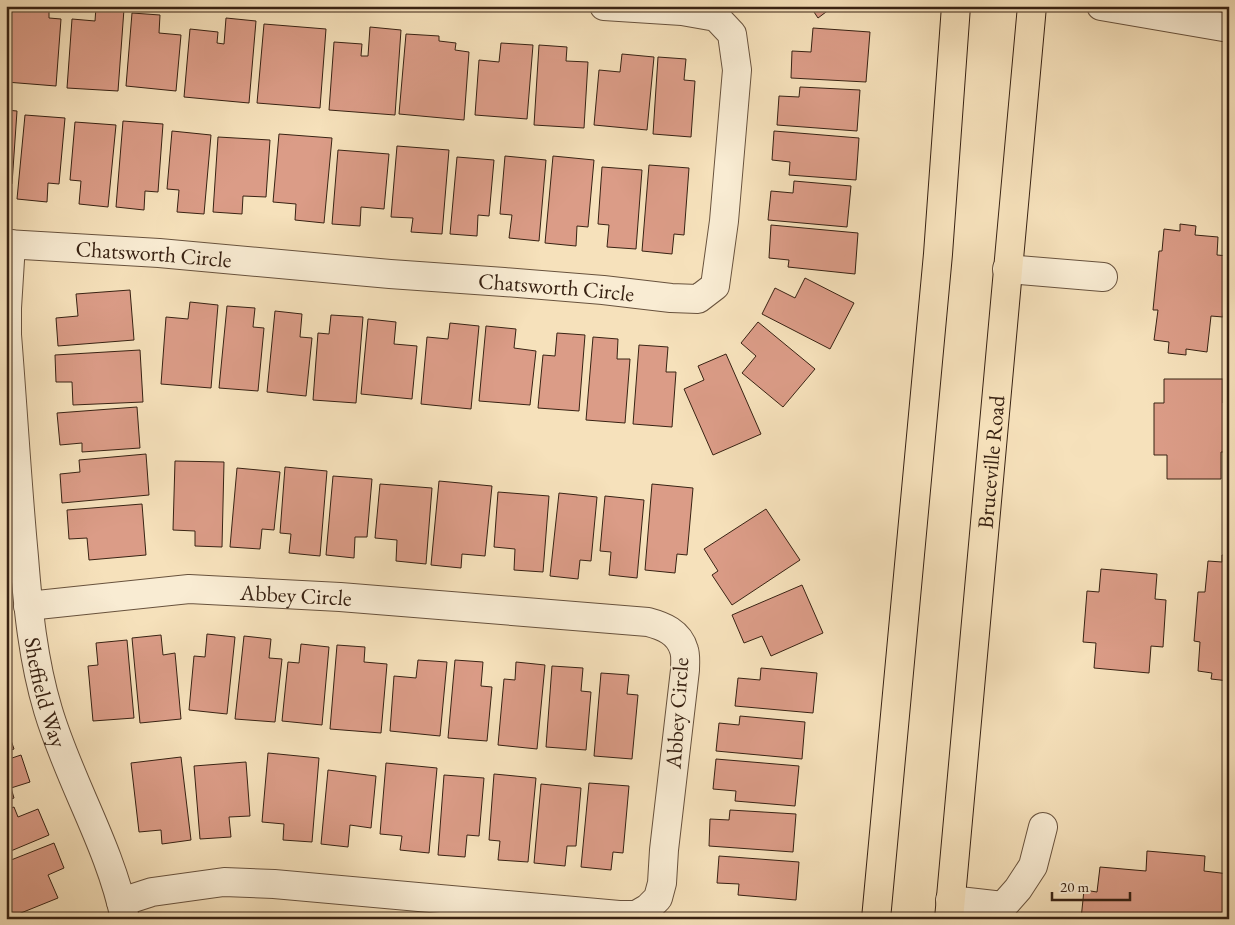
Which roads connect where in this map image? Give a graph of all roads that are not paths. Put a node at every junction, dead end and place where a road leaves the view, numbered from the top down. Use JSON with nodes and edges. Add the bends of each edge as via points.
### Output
{"nodes":[{"id":1,"x":604,"y":6,"type":"edge"},
{"id":2,"x":956,"y":6,"type":"edge"},
{"id":3,"x":1032,"y":6,"type":"edge"},
{"id":4,"x":1101,"y":6,"type":"edge"},
{"id":5,"x":1229,"y":28,"type":"edge"},
{"id":6,"x":8,"y":244,"type":"edge"},
{"id":7,"x":1008,"y":269,"type":"junction"},
{"id":8,"x":1103,"y":277,"type":"dead end"},
{"id":9,"x":28,"y":606,"type":"junction"},
{"id":10,"x":1043,"y":827,"type":"dead end"},
{"id":11,"x":949,"y":909,"type":"edge"},
{"id":12,"x":123,"y":910,"type":"edge"},
{"id":13,"x":1006,"y":912,"type":"edge"},
{"id":14,"x":876,"y":919,"type":"edge"}],
"edges":[{"from":1,"to":6,"type":"street","name":"Chatsworth Circle","via":[[682,11],[716,17],[732,34],[736,70],[724,220],[715,286],[698,299]]},
{"from":2,"to":14,"type":"main road","via":[[938,254]]},
{"from":3,"to":7,"type":"main road","name":"Bruceville Road"},
{"from":4,"to":5,"type":"street"},
{"from":6,"to":9,"type":"street","name":"Sheffield Way","via":[[7,335]]},
{"from":7,"to":8,"type":"street"},
{"from":7,"to":11,"type":"main road","name":"Bruceville Road"},
{"from":9,"to":12,"type":"street","name":"Sheffield Way","via":[[36,664],[48,710]]},
{"from":9,"to":12,"type":"street","name":"Abbey Circle","via":[[189,589],[340,597],[648,622],[665,626],[677,637],[684,650],[685,670],[662,882],[658,898],[636,915],[224,882],[152,892]]},
{"from":10,"to":13,"type":"street","via":[[1033,866]]},
{"from":11,"to":13,"type":"street"}]}
